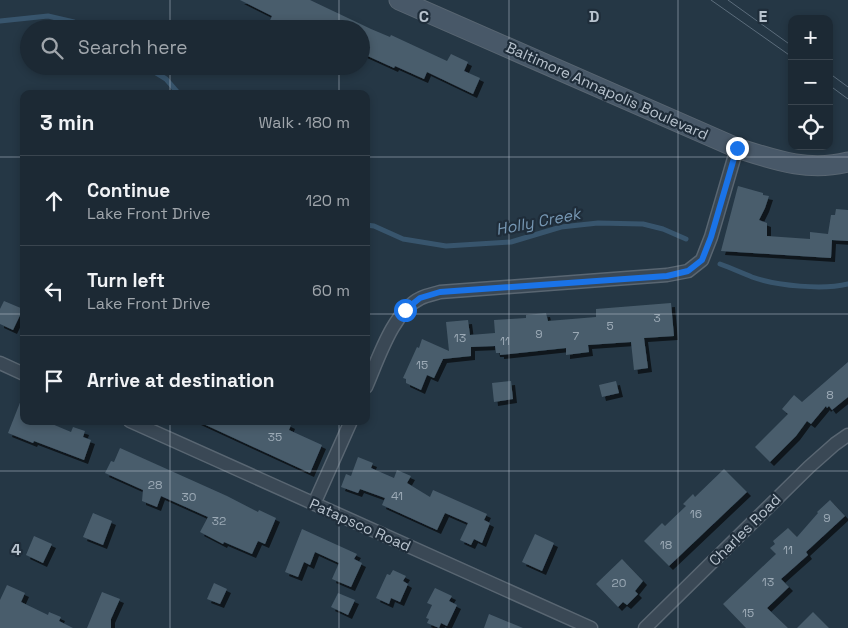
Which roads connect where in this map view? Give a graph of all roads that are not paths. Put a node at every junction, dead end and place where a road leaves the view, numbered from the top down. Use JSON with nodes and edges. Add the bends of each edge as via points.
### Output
{"nodes":[{"id":1,"x":399,"y":0,"type":"edge"},
{"id":2,"x":737,"y":148,"type":"junction"},
{"id":3,"x":848,"y":162,"type":"edge"},
{"id":4,"x":0,"y":363,"type":"edge"},
{"id":5,"x":20,"y":372,"type":"edge"},
{"id":6,"x":370,"y":378,"type":"edge"},
{"id":7,"x":139,"y":425,"type":"edge"},
{"id":8,"x":349,"y":425,"type":"edge"},
{"id":9,"x":848,"y":435,"type":"edge"},
{"id":10,"x":314,"y":504,"type":"junction"},
{"id":11,"x":591,"y":628,"type":"edge"},
{"id":12,"x":645,"y":628,"type":"edge"}],
"edges":[{"from":1,"to":2,"type":"main road","name":"Baltimore Annapolis Boulevard"},
{"from":2,"to":3,"type":"main road","name":"Baltimore Annapolis Boulevard","via":[[806,167]]},
{"from":2,"to":6,"type":"street","via":[[708,245],[702,260],[688,271],[667,276],[440,292],[420,298],[405,310],[393,328]]},
{"from":4,"to":5,"type":"street"},
{"from":7,"to":10,"type":"street","name":"Patapsco Road"},
{"from":8,"to":10,"type":"street"},
{"from":9,"to":12,"type":"street","name":"Charles Road","via":[[809,467]]},
{"from":10,"to":11,"type":"street","name":"Patapsco Road"}]}
